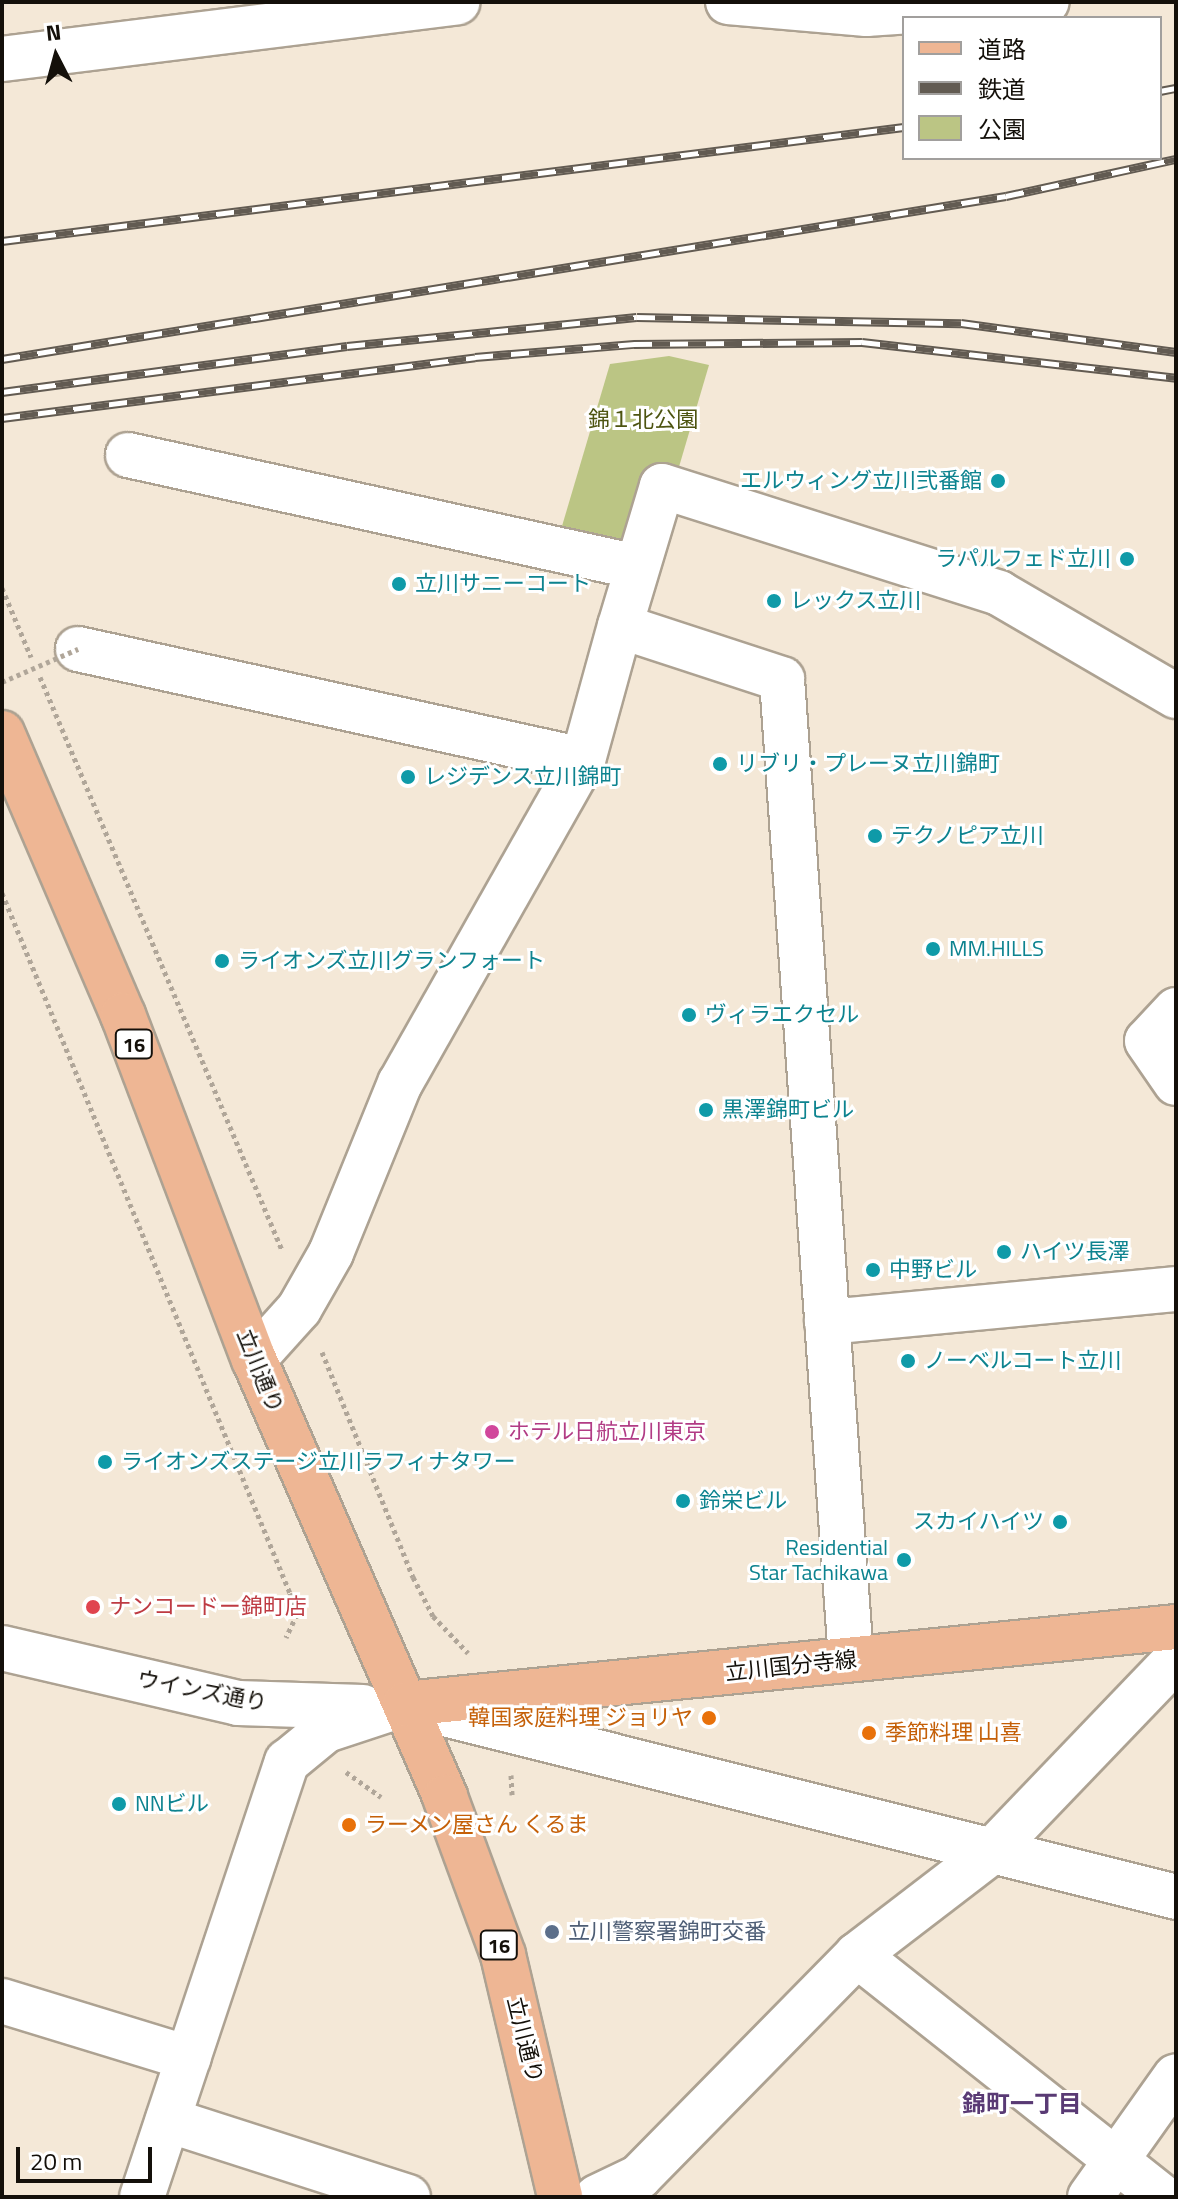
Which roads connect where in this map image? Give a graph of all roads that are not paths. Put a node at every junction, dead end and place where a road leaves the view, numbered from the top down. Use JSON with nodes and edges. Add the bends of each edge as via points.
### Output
{"nodes":[{"id":1,"x":457,"y":2,"type":"edge"},
{"id":2,"x":728,"y":2,"type":"edge"},
{"id":3,"x":1047,"y":2,"type":"edge"},
{"id":4,"x":2,"y":59,"type":"edge"},
{"id":5,"x":128,"y":455,"type":"dead end"},
{"id":6,"x":637,"y":567,"type":"junction"},
{"id":7,"x":620,"y":626,"type":"junction"},
{"id":8,"x":78,"y":649,"type":"road end"},
{"id":9,"x":1171,"y":681,"type":"edge"},
{"id":10,"x":2,"y":733,"type":"edge"},
{"id":11,"x":583,"y":760,"type":"junction"},
{"id":12,"x":1176,"y":1010,"type":"edge"},
{"id":13,"x":1176,"y":1083,"type":"edge"},
{"id":14,"x":1176,"y":1289,"type":"edge"},
{"id":15,"x":827,"y":1322,"type":"junction"},
{"id":16,"x":254,"y":1359,"type":"junction"},
{"id":17,"x":1176,"y":1627,"type":"edge"},
{"id":18,"x":2,"y":1648,"type":"edge"},
{"id":19,"x":851,"y":1659,"type":"junction"},
{"id":20,"x":1176,"y":1659,"type":"edge"},
{"id":21,"x":405,"y":1704,"type":"junction"},
{"id":22,"x":991,"y":1852,"type":"junction"},
{"id":23,"x":1176,"y":1897,"type":"edge"},
{"id":24,"x":857,"y":1955,"type":"junction"},
{"id":25,"x":2,"y":2001,"type":"edge"},
{"id":26,"x":189,"y":2058,"type":"junction"},
{"id":27,"x":1176,"y":2076,"type":"edge"},
{"id":28,"x":168,"y":2120,"type":"junction"},
{"id":29,"x":1116,"y":2162,"type":"junction"},
{"id":30,"x":142,"y":2197,"type":"edge"},
{"id":31,"x":408,"y":2197,"type":"edge"},
{"id":32,"x":560,"y":2197,"type":"edge"},
{"id":33,"x":597,"y":2197,"type":"edge"},
{"id":34,"x":1090,"y":2197,"type":"edge"},
{"id":35,"x":1162,"y":2197,"type":"edge"}],
"edges":[{"from":1,"to":4,"type":"street"},
{"from":2,"to":3,"type":"street","via":[[866,14]]},
{"from":5,"to":6,"type":"street"},
{"from":6,"to":7,"type":"street"},
{"from":6,"to":9,"type":"street","via":[[662,486],[999,593]]},
{"from":7,"to":11,"type":"street"},
{"from":7,"to":15,"type":"street","via":[[782,679]]},
{"from":8,"to":11,"type":"street"},
{"from":10,"to":16,"type":"main road","name":"立川通り","number":"16","via":[[123,1015]]},
{"from":11,"to":16,"type":"street","via":[[400,1083],[318,1276]]},
{"from":12,"to":13,"type":"street","via":[[1147,1041]]},
{"from":14,"to":15,"type":"street"},
{"from":15,"to":19,"type":"street"},
{"from":16,"to":21,"type":"main road","name":"立川通り","number":"16"},
{"from":17,"to":19,"type":"main road","name":"立川国分寺線"},
{"from":18,"to":21,"type":"street","name":"ウインズ通り","via":[[238,1703],[318,1709]]},
{"from":19,"to":21,"type":"main road","name":"立川国分寺線"},
{"from":20,"to":22,"type":"street"},
{"from":21,"to":22,"type":"street"},
{"from":21,"to":26,"type":"street","via":[[326,1730],[287,1762]]},
{"from":21,"to":32,"type":"main road","name":"立川通り","number":"16","via":[[503,1955]]},
{"from":22,"to":23,"type":"street"},
{"from":22,"to":24,"type":"street"},
{"from":24,"to":29,"type":"street"},
{"from":24,"to":33,"type":"street","via":[[639,2177]]},
{"from":25,"to":26,"type":"street"},
{"from":26,"to":28,"type":"street"},
{"from":27,"to":29,"type":"street"},
{"from":28,"to":30,"type":"street"},
{"from":28,"to":31,"type":"street"},
{"from":29,"to":34,"type":"street"},
{"from":29,"to":35,"type":"street"}]}
